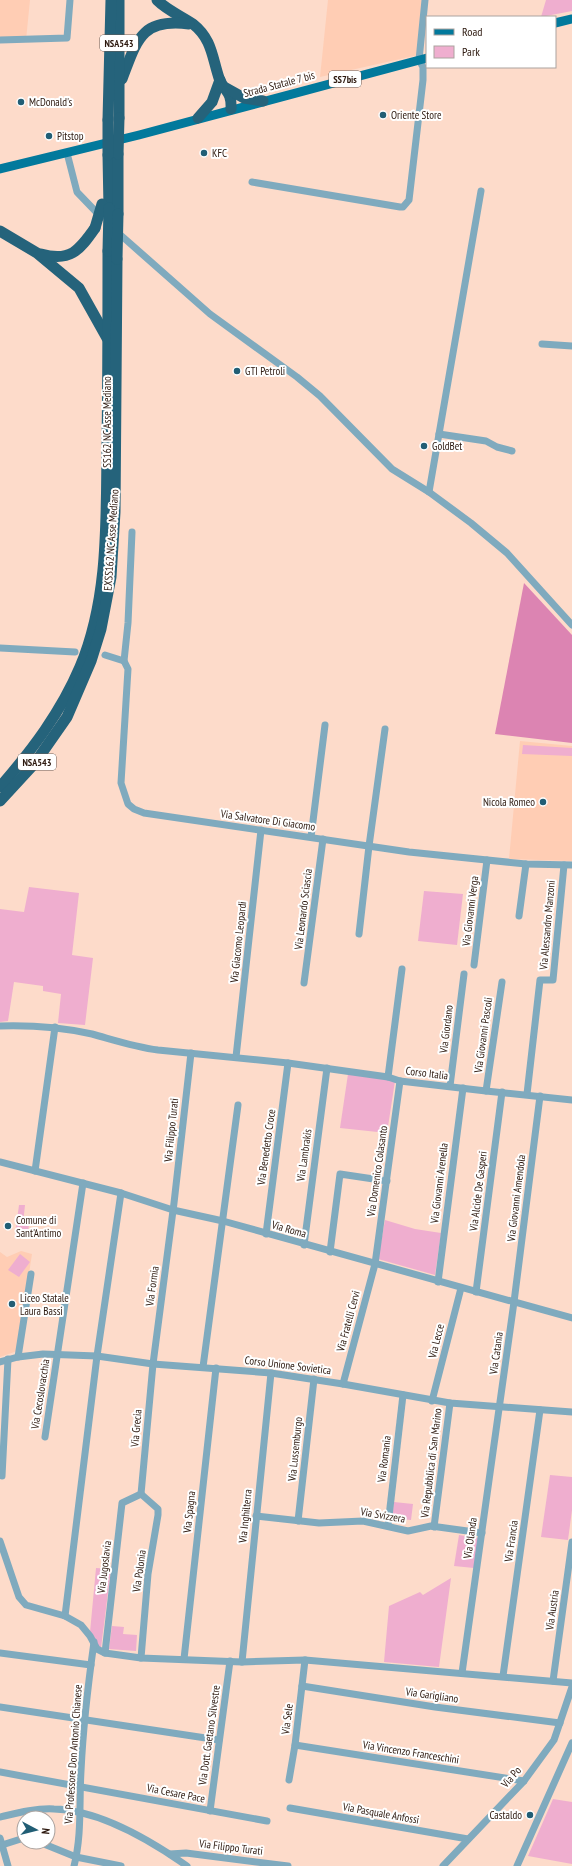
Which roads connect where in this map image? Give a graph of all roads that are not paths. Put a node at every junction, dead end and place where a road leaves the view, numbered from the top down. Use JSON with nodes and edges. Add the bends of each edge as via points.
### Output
{"nodes":[{"id":1,"x":70,"y":0,"type":"edge"},
{"id":2,"x":110,"y":0,"type":"edge"},
{"id":3,"x":119,"y":0,"type":"edge"},
{"id":4,"x":157,"y":0,"type":"edge"},
{"id":5,"x":425,"y":0,"type":"edge"},
{"id":6,"x":572,"y":19,"type":"edge"},
{"id":7,"x":556,"y":23,"type":"edge"},
{"id":8,"x":193,"y":25,"type":"junction"},
{"id":9,"x":0,"y":40,"type":"edge"},
{"id":10,"x":423,"y":59,"type":"edge"},
{"id":11,"x":120,"y":86,"type":"junction"},
{"id":12,"x":221,"y":87,"type":"junction"},
{"id":13,"x":263,"y":101,"type":"junction"},
{"id":14,"x":230,"y":109,"type":"junction"},
{"id":15,"x":198,"y":118,"type":"junction"},
{"id":16,"x":114,"y":119,"type":"junction"},
{"id":17,"x":67,"y":152,"type":"junction"},
{"id":18,"x":113,"y":154,"type":"junction"},
{"id":19,"x":0,"y":169,"type":"edge"},
{"id":20,"x":252,"y":182,"type":"dead end"},
{"id":21,"x":481,"y":191,"type":"dead end"},
{"id":22,"x":109,"y":209,"type":"junction"},
{"id":23,"x":0,"y":231,"type":"edge"},
{"id":24,"x":37,"y":253,"type":"junction"},
{"id":25,"x":117,"y":259,"type":"joint"},
{"id":26,"x":108,"y":340,"type":"junction"},
{"id":27,"x":542,"y":344,"type":"dead end"},
{"id":28,"x":572,"y":346,"type":"edge"},
{"id":29,"x":439,"y":434,"type":"junction"},
{"id":30,"x":512,"y":451,"type":"dead end"},
{"id":31,"x":429,"y":492,"type":"junction"},
{"id":32,"x":132,"y":532,"type":"dead end"},
{"id":33,"x":572,"y":625,"type":"edge"},
{"id":34,"x":0,"y":648,"type":"edge"},
{"id":35,"x":75,"y":652,"type":"dead end"},
{"id":36,"x":105,"y":655,"type":"dead end"},
{"id":37,"x":124,"y":661,"type":"junction"},
{"id":38,"x":61,"y":716,"type":"junction"},
{"id":39,"x":325,"y":726,"type":"dead end"},
{"id":40,"x":385,"y":729,"type":"dead end"},
{"id":41,"x":0,"y":787,"type":"edge"},
{"id":42,"x":0,"y":801,"type":"edge"},
{"id":43,"x":261,"y":830,"type":"junction"},
{"id":44,"x":311,"y":837,"type":"junction"},
{"id":45,"x":323,"y":839,"type":"junction"},
{"id":46,"x":369,"y":846,"type":"junction"},
{"id":47,"x":487,"y":860,"type":"junction"},
{"id":48,"x":526,"y":864,"type":"junction"},
{"id":49,"x":564,"y":865,"type":"junction"},
{"id":50,"x":572,"y":865,"type":"edge"},
{"id":51,"x":519,"y":916,"type":"dead end"},
{"id":52,"x":359,"y":934,"type":"dead end"},
{"id":53,"x":474,"y":965,"type":"dead end"},
{"id":54,"x":402,"y":969,"type":"dead end"},
{"id":55,"x":464,"y":974,"type":"dead end"},
{"id":56,"x":502,"y":982,"type":"dead end"},
{"id":57,"x":304,"y":983,"type":"dead end"},
{"id":58,"x":0,"y":1026,"type":"edge"},
{"id":59,"x":55,"y":1027,"type":"junction"},
{"id":60,"x":190,"y":1053,"type":"junction"},
{"id":61,"x":236,"y":1057,"type":"junction"},
{"id":62,"x":288,"y":1063,"type":"junction"},
{"id":63,"x":327,"y":1068,"type":"junction"},
{"id":64,"x":388,"y":1077,"type":"junction"},
{"id":65,"x":400,"y":1081,"type":"junction"},
{"id":66,"x":450,"y":1086,"type":"junction"},
{"id":67,"x":463,"y":1088,"type":"junction"},
{"id":68,"x":486,"y":1092,"type":"junction"},
{"id":69,"x":502,"y":1092,"type":"junction"},
{"id":70,"x":526,"y":1094,"type":"junction"},
{"id":71,"x":540,"y":1096,"type":"junction"},
{"id":72,"x":572,"y":1100,"type":"edge"},
{"id":73,"x":238,"y":1105,"type":"dead end"},
{"id":74,"x":0,"y":1162,"type":"edge"},
{"id":75,"x":35,"y":1171,"type":"junction"},
{"id":76,"x":387,"y":1181,"type":"junction"},
{"id":77,"x":83,"y":1184,"type":"junction"},
{"id":78,"x":121,"y":1193,"type":"junction"},
{"id":79,"x":173,"y":1210,"type":"junction"},
{"id":80,"x":223,"y":1221,"type":"junction"},
{"id":81,"x":266,"y":1234,"type":"junction"},
{"id":82,"x":304,"y":1245,"type":"junction"},
{"id":83,"x":330,"y":1252,"type":"junction"},
{"id":84,"x":375,"y":1264,"type":"junction"},
{"id":85,"x":31,"y":1274,"type":"dead end"},
{"id":86,"x":438,"y":1282,"type":"junction"},
{"id":87,"x":461,"y":1288,"type":"junction"},
{"id":88,"x":476,"y":1292,"type":"junction"},
{"id":89,"x":514,"y":1302,"type":"junction"},
{"id":90,"x":572,"y":1318,"type":"edge"},
{"id":91,"x":58,"y":1354,"type":"junction"},
{"id":92,"x":97,"y":1356,"type":"junction"},
{"id":93,"x":18,"y":1357,"type":"junction"},
{"id":94,"x":8,"y":1359,"type":"junction"},
{"id":95,"x":0,"y":1362,"type":"edge"},
{"id":96,"x":152,"y":1364,"type":"junction"},
{"id":97,"x":203,"y":1367,"type":"junction"},
{"id":98,"x":216,"y":1368,"type":"junction"},
{"id":99,"x":271,"y":1374,"type":"junction"},
{"id":100,"x":314,"y":1379,"type":"junction"},
{"id":101,"x":343,"y":1384,"type":"junction"},
{"id":102,"x":403,"y":1395,"type":"junction"},
{"id":103,"x":432,"y":1401,"type":"junction"},
{"id":104,"x":450,"y":1403,"type":"junction"},
{"id":105,"x":572,"y":1403,"type":"edge"},
{"id":106,"x":499,"y":1406,"type":"junction"},
{"id":107,"x":540,"y":1410,"type":"junction"},
{"id":108,"x":571,"y":1412,"type":"edge"},
{"id":109,"x":45,"y":1437,"type":"dead end"},
{"id":110,"x":2,"y":1476,"type":"dead end"},
{"id":111,"x":141,"y":1494,"type":"junction"},
{"id":112,"x":256,"y":1516,"type":"junction"},
{"id":113,"x":298,"y":1521,"type":"junction"},
{"id":114,"x":388,"y":1525,"type":"junction"},
{"id":115,"x":434,"y":1527,"type":"junction"},
{"id":116,"x":482,"y":1533,"type":"junction"},
{"id":117,"x":0,"y":1541,"type":"edge"},
{"id":118,"x":572,"y":1542,"type":"edge"},
{"id":119,"x":0,"y":1562,"type":"edge"},
{"id":120,"x":8,"y":1564,"type":"junction"},
{"id":121,"x":66,"y":1616,"type":"junction"},
{"id":122,"x":94,"y":1642,"type":"junction"},
{"id":123,"x":0,"y":1653,"type":"edge"},
{"id":124,"x":105,"y":1653,"type":"junction"},
{"id":125,"x":141,"y":1658,"type":"junction"},
{"id":126,"x":184,"y":1659,"type":"junction"},
{"id":127,"x":305,"y":1660,"type":"junction"},
{"id":128,"x":230,"y":1661,"type":"junction"},
{"id":129,"x":242,"y":1662,"type":"junction"},
{"id":130,"x":91,"y":1665,"type":"junction"},
{"id":131,"x":462,"y":1673,"type":"junction"},
{"id":132,"x":503,"y":1676,"type":"junction"},
{"id":133,"x":553,"y":1681,"type":"junction"},
{"id":134,"x":572,"y":1683,"type":"edge"},
{"id":135,"x":302,"y":1686,"type":"junction"},
{"id":136,"x":572,"y":1687,"type":"edge"},
{"id":137,"x":0,"y":1707,"type":"edge"},
{"id":138,"x":85,"y":1720,"type":"junction"},
{"id":139,"x":560,"y":1723,"type":"junction"},
{"id":140,"x":219,"y":1740,"type":"junction"},
{"id":141,"x":572,"y":1743,"type":"edge"},
{"id":142,"x":295,"y":1745,"type":"junction"},
{"id":143,"x":0,"y":1772,"type":"edge"},
{"id":144,"x":289,"y":1780,"type":"dead end"},
{"id":145,"x":524,"y":1781,"type":"junction"},
{"id":146,"x":80,"y":1787,"type":"junction"},
{"id":147,"x":290,"y":1808,"type":"dead end"},
{"id":148,"x":210,"y":1811,"type":"junction"},
{"id":149,"x":80,"y":1813,"type":"junction"},
{"id":150,"x":0,"y":1817,"type":"edge"},
{"id":151,"x":267,"y":1822,"type":"dead end"},
{"id":152,"x":16,"y":1839,"type":"edge"},
{"id":153,"x":468,"y":1839,"type":"junction"},
{"id":154,"x":1,"y":1841,"type":"edge"},
{"id":155,"x":56,"y":1849,"type":"edge"},
{"id":156,"x":170,"y":1854,"type":"junction"},
{"id":157,"x":76,"y":1857,"type":"junction"},
{"id":158,"x":8,"y":1866,"type":"edge"},
{"id":159,"x":74,"y":1866,"type":"edge"},
{"id":160,"x":121,"y":1866,"type":"edge"},
{"id":161,"x":187,"y":1866,"type":"edge"},
{"id":162,"x":288,"y":1866,"type":"edge"},
{"id":163,"x":443,"y":1866,"type":"edge"},
{"id":164,"x":517,"y":1866,"type":"edge"}],
"edges":[{"from":1,"to":9,"type":"street","via":[[67,38]]},
{"from":2,"to":16,"type":"highway","number":"NSA543"},
{"from":3,"to":11,"type":"highway","number":"NSA543"},
{"from":4,"to":8,"type":"highway"},
{"from":5,"to":10,"type":"street"},
{"from":6,"to":7,"type":"main road"},
{"from":8,"to":11,"type":"highway","via":[[172,22],[155,25],[143,34],[134,48]]},
{"from":8,"to":12,"type":"highway","via":[[213,52]]},
{"from":10,"to":13,"type":"main road","name":"Strada Statale 7 bis","number":"SS7bis"},
{"from":10,"to":20,"type":"street","via":[[422,88],[408,200],[403,207]]},
{"from":11,"to":16,"type":"highway","name":"SS162 NC Asse Mediano"},
{"from":12,"to":13,"type":"highway","via":[[244,98]]},
{"from":12,"to":14,"type":"highway","via":[[231,100]]},
{"from":12,"to":15,"type":"highway"},
{"from":13,"to":14,"type":"main road","name":"Strada Statale 7 bis","number":"SS7bis"},
{"from":14,"to":15,"type":"main road","name":"Strada Statale 7 bis"},
{"from":15,"to":17,"type":"main road","name":"Strada Statale 7 bis"},
{"from":16,"to":18,"type":"highway","name":"SS162 NC Asse Mediano","bridge":true},
{"from":17,"to":19,"type":"main road","name":"Strada Statale 7 bis"},
{"from":17,"to":31,"type":"street","via":[[77,192],[86,203],[210,314],[320,396],[392,468]]},
{"from":18,"to":22,"type":"highway","name":"SS162 NC Asse Mediano"},
{"from":18,"to":22,"type":"highway","name":"SS162 NC Asse Mediano","via":[[108,171]]},
{"from":21,"to":29,"type":"street"},
{"from":22,"to":24,"type":"highway","bridge":true,"via":[[76,252],[69,256],[54,258]]},
{"from":22,"to":25,"type":"highway","name":"SS162 NC Asse Mediano","bridge":true},
{"from":22,"to":26,"type":"highway","name":"SS162 NC Asse Mediano","bridge":true},
{"from":23,"to":24,"type":"highway"},
{"from":24,"to":26,"type":"highway","via":[[79,288]]},
{"from":25,"to":38,"type":"highway","name":"EXSS162 NC Asse Mediano","via":[[115,512],[111,577],[101,630],[91,661]]},
{"from":26,"to":38,"type":"highway","name":"SS162 NC Asse Mediano","via":[[107,512],[102,577],[92,630]]},
{"from":27,"to":28,"type":"street"},
{"from":29,"to":30,"type":"street","via":[[486,441]]},
{"from":29,"to":31,"type":"street"},
{"from":31,"to":33,"type":"street","via":[[507,553]]},
{"from":32,"to":37,"type":"street","name":"Via Salvatore Di Giacomo"},
{"from":34,"to":35,"type":"street"},
{"from":36,"to":37,"type":"street"},
{"from":37,"to":43,"type":"street","name":"Via Salvatore Di Giacomo","via":[[128,669],[121,783],[128,804],[144,813]]},
{"from":38,"to":41,"type":"highway","number":"NSA543"},
{"from":38,"to":42,"type":"highway","number":"NSA543","via":[[35,763]]},
{"from":39,"to":44,"type":"street"},
{"from":40,"to":46,"type":"street"},
{"from":43,"to":44,"type":"street","name":"Via Salvatore Di Giacomo"},
{"from":43,"to":61,"type":"street","name":"Via Giacomo Leopardi"},
{"from":44,"to":45,"type":"street","name":"Via Salvatore Di Giacomo"},
{"from":45,"to":46,"type":"street","name":"Via Salvatore Di Giacomo"},
{"from":45,"to":57,"type":"street","name":"Via Leonardo Sciascia"},
{"from":46,"to":47,"type":"street","name":"Via Salvatore Di Giacomo"},
{"from":46,"to":52,"type":"street"},
{"from":47,"to":48,"type":"street","name":"Via Salvatore Di Giacomo"},
{"from":47,"to":53,"type":"street","name":"Via Giovanni Verga"},
{"from":48,"to":49,"type":"street","name":"Via Salvatore Di Giacomo"},
{"from":48,"to":51,"type":"street"},
{"from":49,"to":50,"type":"street","name":"Via Salvatore Di Giacomo"},
{"from":49,"to":70,"type":"street","name":"Via Alessandro Manzoni","via":[[553,980],[540,980]]},
{"from":54,"to":64,"type":"street"},
{"from":55,"to":66,"type":"street","name":"Via Giordano"},
{"from":56,"to":68,"type":"street","name":"Via Giovanni Pascoli"},
{"from":58,"to":59,"type":"street","name":"Corso Italia"},
{"from":59,"to":60,"type":"street","name":"Corso Italia","via":[[141,1048]]},
{"from":59,"to":75,"type":"street"},
{"from":60,"to":61,"type":"street","name":"Corso Italia"},
{"from":60,"to":79,"type":"street","name":"Via Filippo Turati"},
{"from":61,"to":62,"type":"street","name":"Corso Italia"},
{"from":62,"to":63,"type":"street","name":"Corso Italia"},
{"from":62,"to":81,"type":"street","name":"Via Benedetto Croce"},
{"from":63,"to":64,"type":"street","name":"Corso Italia"},
{"from":63,"to":82,"type":"street","name":"Via Lambrakis"},
{"from":64,"to":65,"type":"street","name":"Corso Italia"},
{"from":65,"to":66,"type":"street","name":"Corso Italia"},
{"from":65,"to":76,"type":"street","name":"Via Domenico Colasanto"},
{"from":66,"to":67,"type":"street","name":"Corso Italia"},
{"from":67,"to":68,"type":"street","name":"Corso Italia"},
{"from":67,"to":86,"type":"street","name":"Via Giovanni Arenella"},
{"from":68,"to":69,"type":"street","name":"Corso Italia"},
{"from":69,"to":70,"type":"street","name":"Corso Italia"},
{"from":69,"to":88,"type":"street","name":"Via Alcide De Gasperi"},
{"from":70,"to":71,"type":"street","name":"Corso Italia"},
{"from":71,"to":72,"type":"street","name":"Corso Italia"},
{"from":71,"to":89,"type":"street","name":"Via Giovanni Amendola"},
{"from":73,"to":80,"type":"street"},
{"from":74,"to":75,"type":"street","name":"Via Roma"},
{"from":75,"to":77,"type":"street","name":"Via Roma"},
{"from":76,"to":83,"type":"street","via":[[340,1174]]},
{"from":76,"to":84,"type":"street","name":"Via Domenico Colasanto"},
{"from":77,"to":78,"type":"street","name":"Via Roma"},
{"from":77,"to":91,"type":"street","name":"Via Cecoslovacchia"},
{"from":78,"to":79,"type":"street","name":"Via Roma"},
{"from":78,"to":92,"type":"street"},
{"from":79,"to":80,"type":"street","name":"Via Roma"},
{"from":79,"to":96,"type":"street","name":"Via Formia"},
{"from":80,"to":81,"type":"street","name":"Via Roma"},
{"from":80,"to":97,"type":"street"},
{"from":81,"to":82,"type":"street","name":"Via Roma"},
{"from":82,"to":83,"type":"street","name":"Via Roma"},
{"from":83,"to":84,"type":"street","name":"Via Roma"},
{"from":84,"to":86,"type":"street","name":"Via Roma"},
{"from":84,"to":101,"type":"street","name":"Via Fratelli Cervi"},
{"from":85,"to":93,"type":"street"},
{"from":86,"to":87,"type":"street","name":"Via Roma"},
{"from":87,"to":88,"type":"street","name":"Via Roma"},
{"from":87,"to":103,"type":"street","name":"Via Lecce"},
{"from":88,"to":89,"type":"street","name":"Via Roma"},
{"from":89,"to":90,"type":"street","name":"Via Roma"},
{"from":89,"to":106,"type":"street","name":"Via Catania"},
{"from":91,"to":92,"type":"street","name":"Corso Unione Sovietica"},
{"from":91,"to":93,"type":"street","name":"Corso Unione Sovietica"},
{"from":91,"to":109,"type":"street","name":"Via Cecoslovacchia"},
{"from":92,"to":96,"type":"street","name":"Corso Unione Sovietica"},
{"from":92,"to":121,"type":"street"},
{"from":93,"to":94,"type":"street","name":"Corso Unione Sovietica"},
{"from":94,"to":95,"type":"street","name":"Corso Unione Sovietica"},
{"from":94,"to":110,"type":"street"},
{"from":96,"to":97,"type":"street","name":"Corso Unione Sovietica"},
{"from":96,"to":111,"type":"street","name":"Via Grecia"},
{"from":97,"to":98,"type":"street","name":"Corso Unione Sovietica"},
{"from":98,"to":99,"type":"street","name":"Corso Unione Sovietica"},
{"from":98,"to":126,"type":"street","name":"Via Spagna"},
{"from":99,"to":100,"type":"street","name":"Corso Unione Sovietica"},
{"from":99,"to":112,"type":"street","name":"Via Inghilterra"},
{"from":100,"to":101,"type":"street","name":"Corso Unione Sovietica"},
{"from":100,"to":113,"type":"street","name":"Via Lussemburgo"},
{"from":101,"to":102,"type":"street","name":"Corso Unione Sovietica"},
{"from":102,"to":103,"type":"street","name":"Corso Unione Sovietica"},
{"from":102,"to":114,"type":"street","name":"Via Romania"},
{"from":103,"to":104,"type":"street","name":"Corso Unione Sovietica"},
{"from":104,"to":106,"type":"street","name":"Corso Unione Sovietica"},
{"from":104,"to":115,"type":"street","name":"Via Repubblica di San Marino"},
{"from":105,"to":108,"type":"street"},
{"from":106,"to":107,"type":"street","name":"Corso Unione Sovietica"},
{"from":106,"to":116,"type":"street","name":"Via Olanda"},
{"from":107,"to":108,"type":"street","name":"Corso Unione Sovietica"},
{"from":107,"to":132,"type":"street","name":"Via Francia"},
{"from":111,"to":124,"type":"street","name":"Via Jugoslavia","via":[[122,1503]]},
{"from":111,"to":125,"type":"street","name":"Via Polonia","via":[[158,1509],[158,1515],[148,1574]]},
{"from":112,"to":113,"type":"street","name":"Via Svizzera"},
{"from":112,"to":129,"type":"street","name":"Via Inghilterra"},
{"from":113,"to":114,"type":"street","name":"Via Svizzera","via":[[363,1521]]},
{"from":114,"to":115,"type":"street","name":"Via Svizzera","via":[[408,1531]]},
{"from":115,"to":116,"type":"street","name":"Via Svizzera"},
{"from":116,"to":131,"type":"street","name":"Via Olanda"},
{"from":117,"to":120,"type":"street"},
{"from":118,"to":133,"type":"street","name":"Via Austria"},
{"from":119,"to":120,"type":"street"},
{"from":120,"to":121,"type":"street","via":[[19,1597],[26,1605]]},
{"from":121,"to":122,"type":"street","via":[[81,1625]]},
{"from":122,"to":124,"type":"street","via":[[97,1649]]},
{"from":122,"to":130,"type":"street","name":"Via Professore Don Antonio Chianese"},
{"from":123,"to":130,"type":"street"},
{"from":124,"to":125,"type":"street"},
{"from":125,"to":126,"type":"street"},
{"from":126,"to":128,"type":"street"},
{"from":127,"to":129,"type":"street"},
{"from":127,"to":131,"type":"street"},
{"from":127,"to":135,"type":"street","name":"Via Sele"},
{"from":128,"to":129,"type":"street"},
{"from":128,"to":140,"type":"street","name":"Via Dott. Gaetano Silvestre"},
{"from":130,"to":138,"type":"street","name":"Via Professore Don Antonio Chianese"},
{"from":131,"to":132,"type":"street"},
{"from":132,"to":133,"type":"street"},
{"from":133,"to":134,"type":"street"},
{"from":135,"to":139,"type":"street","name":"Via Garigliano"},
{"from":135,"to":142,"type":"street","name":"Via Sele"},
{"from":136,"to":139,"type":"street","name":"Via Po"},
{"from":137,"to":138,"type":"street"},
{"from":138,"to":140,"type":"street"},
{"from":138,"to":146,"type":"street","name":"Via Professore Don Antonio Chianese"},
{"from":139,"to":145,"type":"street","name":"Via Po","via":[[554,1740]]},
{"from":140,"to":148,"type":"street","name":"Via Dott. Gaetano Silvestre"},
{"from":141,"to":164,"type":"street"},
{"from":142,"to":144,"type":"street","name":"Via Sele"},
{"from":142,"to":145,"type":"street","name":"Via Vincenzo Franceschini"},
{"from":143,"to":146,"type":"street","name":"Via Cesare Pace"},
{"from":145,"to":153,"type":"street","name":"Via Po"},
{"from":146,"to":148,"type":"street","name":"Via Cesare Pace"},
{"from":146,"to":149,"type":"street","name":"Via Professore Don Antonio Chianese"},
{"from":147,"to":153,"type":"street","name":"Via Pasquale Anfossi"},
{"from":148,"to":151,"type":"street","name":"Via Cesare Pace"},
{"from":149,"to":150,"type":"street","via":[[44,1809]]},
{"from":149,"to":156,"type":"street","via":[[125,1828]]},
{"from":149,"to":157,"type":"street","name":"Via Professore Don Antonio Chianese"},
{"from":152,"to":154,"type":"street"},
{"from":153,"to":163,"type":"street","name":"Via Po"},
{"from":154,"to":158,"type":"street"},
{"from":155,"to":157,"type":"street"},
{"from":156,"to":161,"type":"street"},
{"from":156,"to":162,"type":"street","name":"Via Filippo Turati","via":[[186,1853]]},
{"from":157,"to":159,"type":"street","name":"Via Professore Don Antonio Chianese"},
{"from":157,"to":160,"type":"street"}]}
